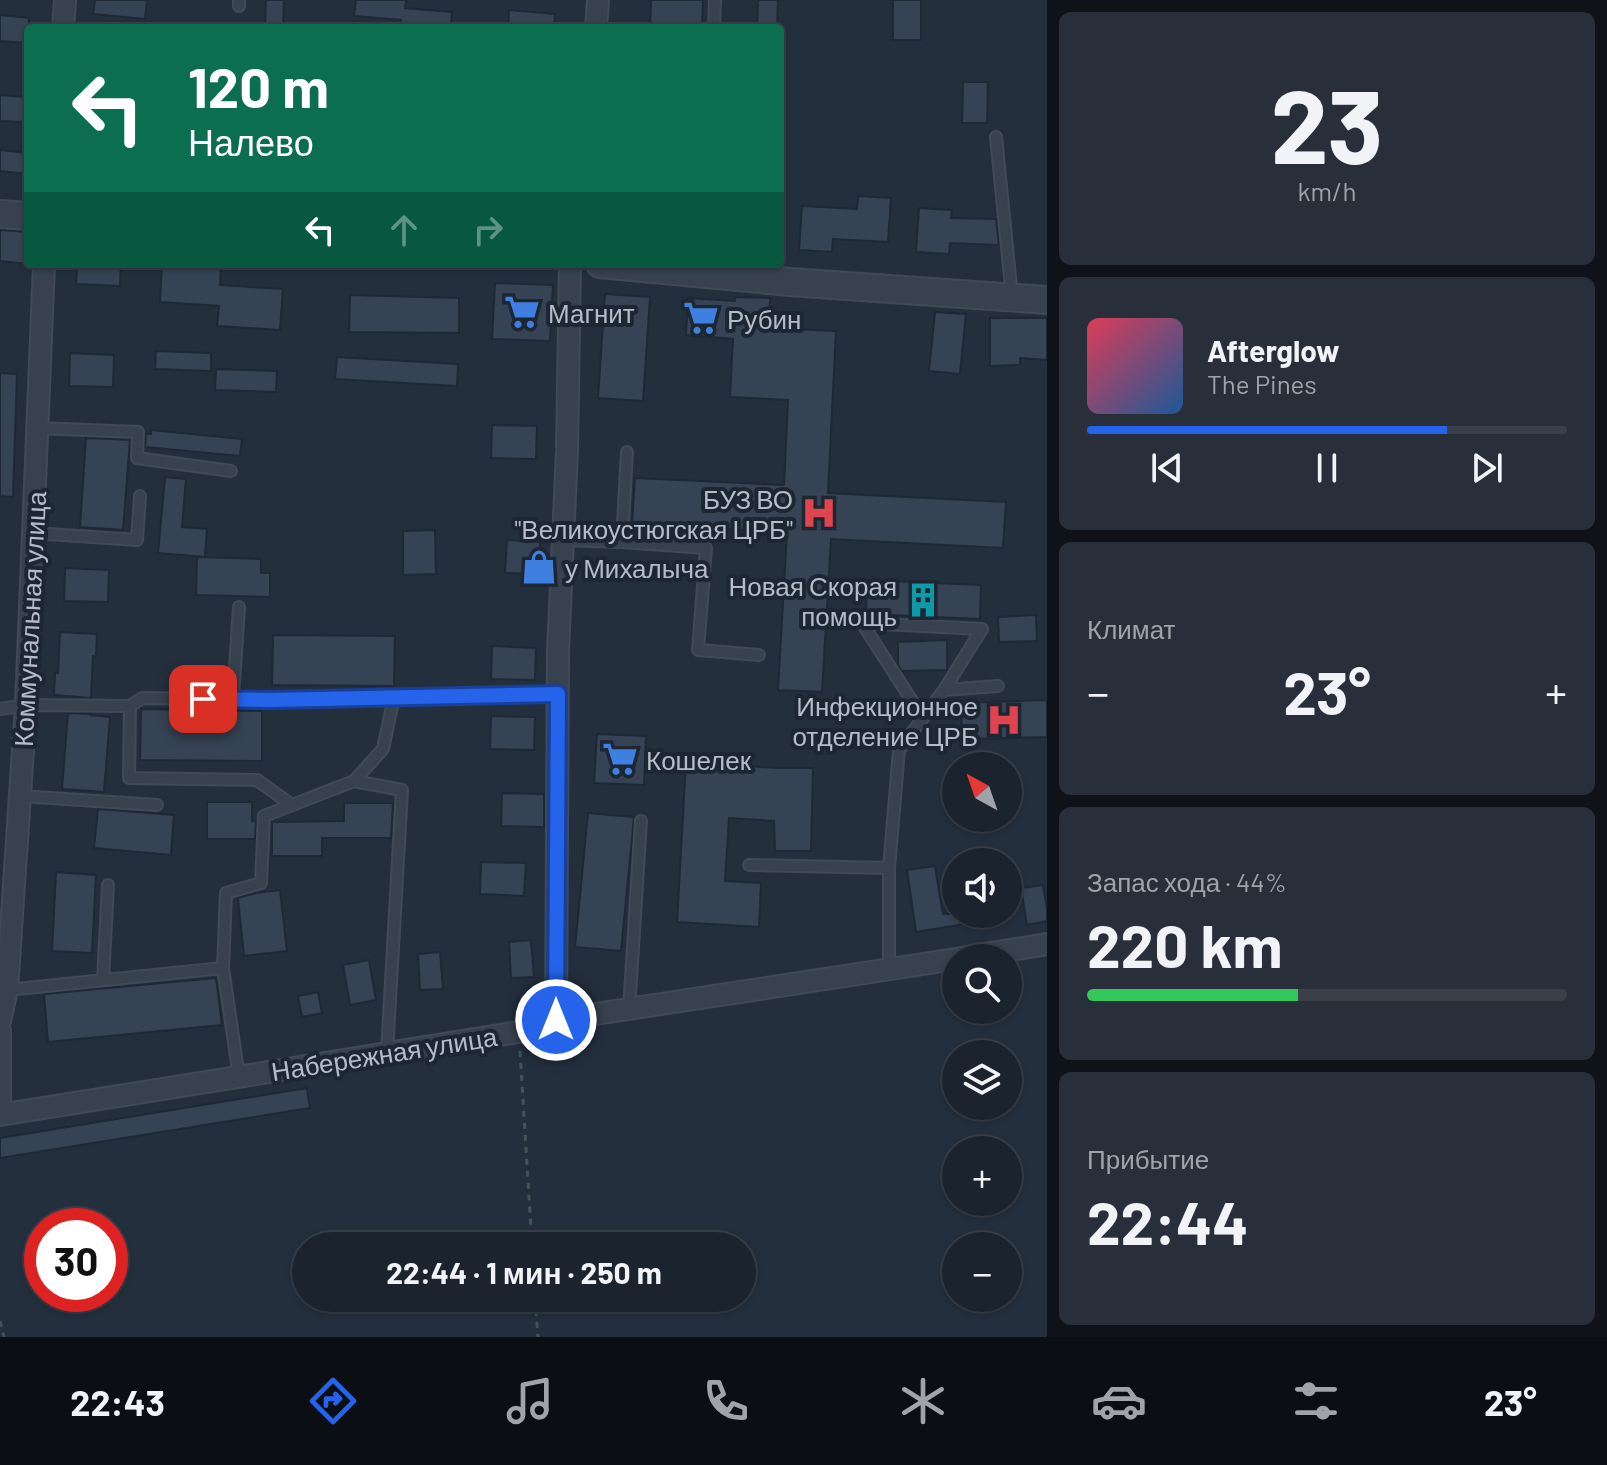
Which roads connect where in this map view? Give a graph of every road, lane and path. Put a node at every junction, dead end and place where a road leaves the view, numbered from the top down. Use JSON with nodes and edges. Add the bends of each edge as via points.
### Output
{"nodes":[{"id":1,"x":65,"y":0,"type":"edge"},
{"id":2,"x":598,"y":0,"type":"edge"},
{"id":3,"x":715,"y":0,"type":"edge"},
{"id":4,"x":63,"y":24,"type":"edge"},
{"id":5,"x":596,"y":24,"type":"edge"},
{"id":6,"x":714,"y":24,"type":"edge"},
{"id":7,"x":996,"y":137,"type":"dead end"},
{"id":8,"x":0,"y":214,"type":"edge"},
{"id":9,"x":24,"y":216,"type":"edge"},
{"id":10,"x":44,"y":268,"type":"edge"},
{"id":11,"x":570,"y":268,"type":"edge"},
{"id":12,"x":642,"y":268,"type":"edge"},
{"id":13,"x":1012,"y":297,"type":"junction"},
{"id":14,"x":1047,"y":300,"type":"edge"},
{"id":15,"x":37,"y":428,"type":"junction"},
{"id":16,"x":627,"y":452,"type":"dead end"},
{"id":17,"x":231,"y":471,"type":"dead end"},
{"id":18,"x":140,"y":496,"type":"dead end"},
{"id":19,"x":33,"y":533,"type":"junction"},
{"id":20,"x":563,"y":540,"type":"junction"},
{"id":21,"x":622,"y":542,"type":"junction"},
{"id":22,"x":239,"y":607,"type":"dead end"},
{"id":23,"x":759,"y":655,"type":"dead end"},
{"id":24,"x":998,"y":686,"type":"dead end"},
{"id":25,"x":944,"y":690,"type":"junction"},
{"id":26,"x":558,"y":694,"type":"junction"},
{"id":27,"x":394,"y":697,"type":"junction"},
{"id":28,"x":233,"y":699,"type":"junction"},
{"id":29,"x":26,"y":705,"type":"junction"},
{"id":30,"x":130,"y":706,"type":"junction"},
{"id":31,"x":0,"y":709,"type":"edge"},
{"id":32,"x":923,"y":718,"type":"junction"},
{"id":33,"x":354,"y":781,"type":"junction"},
{"id":34,"x":20,"y":796,"type":"junction"},
{"id":35,"x":157,"y":805,"type":"dead end"},
{"id":36,"x":292,"y":805,"type":"junction"},
{"id":37,"x":641,"y":821,"type":"dead end"},
{"id":38,"x":749,"y":865,"type":"dead end"},
{"id":39,"x":889,"y":868,"type":"junction"},
{"id":40,"x":108,"y":885,"type":"dead end"},
{"id":41,"x":1047,"y":944,"type":"edge"},
{"id":42,"x":1022,"y":948,"type":"edge"},
{"id":43,"x":942,"y":961,"type":"edge"},
{"id":44,"x":223,"y":968,"type":"junction"},
{"id":45,"x":889,"y":970,"type":"junction"},
{"id":46,"x":103,"y":980,"type":"junction"},
{"id":47,"x":7,"y":990,"type":"junction"},
{"id":48,"x":629,"y":1010,"type":"junction"},
{"id":49,"x":556,"y":1020,"type":"junction"},
{"id":50,"x":0,"y":1021,"type":"edge"},
{"id":51,"x":0,"y":1031,"type":"edge"},
{"id":52,"x":519,"y":1032,"type":"junction"},
{"id":53,"x":387,"y":1052,"type":"junction"},
{"id":54,"x":239,"y":1077,"type":"junction"},
{"id":55,"x":0,"y":1115,"type":"edge"},
{"id":56,"x":531,"y":1232,"type":"edge"},
{"id":57,"x":536,"y":1312,"type":"edge"},
{"id":58,"x":0,"y":1321,"type":"edge"},
{"id":59,"x":4,"y":1337,"type":"edge"},
{"id":60,"x":538,"y":1337,"type":"edge"}],
"edges":[{"from":1,"to":4,"type":"street"},
{"from":2,"to":5,"type":"street"},
{"from":3,"to":6,"type":"lane"},
{"from":7,"to":13,"type":"lane"},
{"from":8,"to":9,"type":"street"},
{"from":10,"to":15,"type":"street","name":"Коммунальная улица"},
{"from":11,"to":20,"type":"street"},
{"from":12,"to":13,"type":"street"},
{"from":13,"to":14,"type":"street"},
{"from":15,"to":17,"type":"lane","via":[[138,432],[137,458]]},
{"from":15,"to":19,"type":"street","name":"Коммунальная улица"},
{"from":16,"to":21,"type":"lane"},
{"from":18,"to":19,"type":"lane","via":[[137,540]]},
{"from":19,"to":29,"type":"street","name":"Коммунальная улица"},
{"from":20,"to":21,"type":"lane"},
{"from":20,"to":26,"type":"street"},
{"from":21,"to":23,"type":"lane","via":[[706,548],[698,650]]},
{"from":22,"to":28,"type":"lane"},
{"from":24,"to":25,"type":"lane"},
{"from":25,"to":32,"type":"lane"},
{"from":25,"to":32,"type":"lane","via":[[982,629],[862,623]]},
{"from":26,"to":27,"type":"lane"},
{"from":26,"to":49,"type":"street"},
{"from":27,"to":28,"type":"lane"},
{"from":27,"to":33,"type":"lane","via":[[383,749]]},
{"from":28,"to":30,"type":"lane","via":[[142,698]]},
{"from":29,"to":30,"type":"lane"},
{"from":29,"to":31,"type":"lane"},
{"from":29,"to":34,"type":"street","name":"Коммунальная улица"},
{"from":30,"to":36,"type":"lane","via":[[129,778],[257,780]]},
{"from":32,"to":39,"type":"lane","via":[[899,750]]},
{"from":33,"to":36,"type":"lane"},
{"from":33,"to":53,"type":"lane","via":[[402,790]]},
{"from":34,"to":35,"type":"lane"},
{"from":34,"to":47,"type":"street","name":"Коммунальная улица"},
{"from":36,"to":44,"type":"lane","via":[[264,816],[261,883],[226,893]]},
{"from":37,"to":48,"type":"lane"},
{"from":38,"to":39,"type":"lane"},
{"from":39,"to":45,"type":"lane"},
{"from":40,"to":46,"type":"lane"},
{"from":41,"to":42,"type":"street","name":"Набережная улица"},
{"from":43,"to":45,"type":"street","name":"Набережная улица"},
{"from":44,"to":46,"type":"lane"},
{"from":44,"to":54,"type":"lane"},
{"from":45,"to":48,"type":"street","name":"Набережная улица"},
{"from":46,"to":47,"type":"lane"},
{"from":47,"to":50,"type":"street","name":"Коммунальная улица"},
{"from":48,"to":49,"type":"street","name":"Набережная улица"},
{"from":49,"to":52,"type":"street","name":"Набережная улица"},
{"from":51,"to":55,"type":"street"},
{"from":52,"to":53,"type":"street","name":"Набережная улица"},
{"from":52,"to":56,"type":"path"},
{"from":53,"to":54,"type":"street","name":"Набережная улица"},
{"from":54,"to":55,"type":"street","name":"Набережная улица"},
{"from":57,"to":60,"type":"path"},
{"from":58,"to":59,"type":"path"}]}
